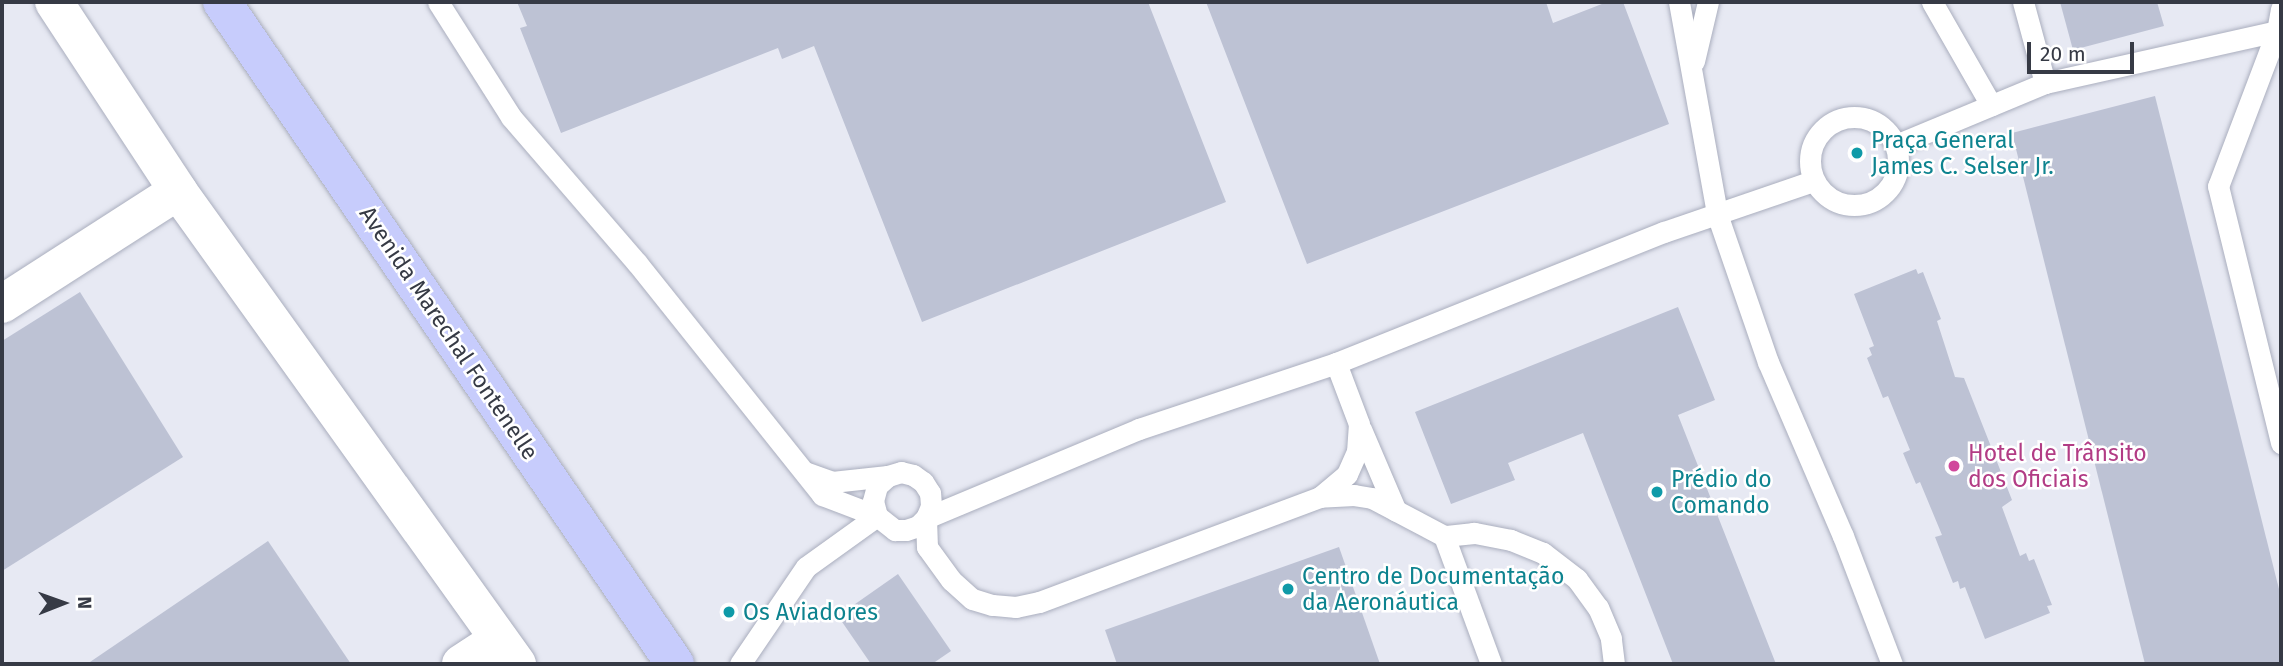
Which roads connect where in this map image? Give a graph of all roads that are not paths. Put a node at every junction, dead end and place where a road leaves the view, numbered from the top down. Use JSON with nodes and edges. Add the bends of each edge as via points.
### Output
{"nodes":[{"id":1,"x":54,"y":2,"type":"edge"},
{"id":2,"x":222,"y":2,"type":"edge"},
{"id":3,"x":438,"y":2,"type":"edge"},
{"id":4,"x":1679,"y":2,"type":"edge"},
{"id":5,"x":1708,"y":2,"type":"edge"},
{"id":6,"x":1932,"y":2,"type":"edge"},
{"id":7,"x":2023,"y":2,"type":"edge"},
{"id":8,"x":2281,"y":9,"type":"edge"},
{"id":9,"x":2277,"y":31,"type":"junction"},
{"id":10,"x":1691,"y":71,"type":"junction"},
{"id":11,"x":2045,"y":83,"type":"junction"},
{"id":12,"x":1991,"y":105,"type":"junction"},
{"id":13,"x":1896,"y":145,"type":"junction"},
{"id":14,"x":1813,"y":181,"type":"junction"},
{"id":15,"x":178,"y":191,"type":"junction"},
{"id":16,"x":1717,"y":214,"type":"junction"},
{"id":17,"x":2,"y":304,"type":"edge"},
{"id":18,"x":1336,"y":363,"type":"junction"},
{"id":19,"x":1359,"y":424,"type":"junction"},
{"id":20,"x":2281,"y":443,"type":"edge"},
{"id":21,"x":803,"y":471,"type":"junction"},
{"id":22,"x":888,"y":476,"type":"junction"},
{"id":23,"x":1320,"y":497,"type":"junction"},
{"id":24,"x":1396,"y":511,"type":"junction"},
{"id":25,"x":877,"y":516,"type":"junction"},
{"id":26,"x":926,"y":518,"type":"junction"},
{"id":27,"x":1444,"y":536,"type":"junction"},
{"id":28,"x":508,"y":652,"type":"edge"},
{"id":29,"x":461,"y":664,"type":"edge"},
{"id":30,"x":675,"y":664,"type":"edge"},
{"id":31,"x":740,"y":664,"type":"edge"},
{"id":32,"x":1491,"y":664,"type":"edge"},
{"id":33,"x":1614,"y":664,"type":"edge"},
{"id":34,"x":1892,"y":664,"type":"edge"}],
"edges":[{"from":1,"to":15,"type":"street"},
{"from":2,"to":30,"type":"main road","name":"Avenida Marechal Fontenelle"},
{"from":3,"to":21,"type":"lane","via":[[511,117],[637,263]]},
{"from":4,"to":10,"type":"lane"},
{"from":5,"to":10,"type":"lane"},
{"from":6,"to":12,"type":"lane"},
{"from":7,"to":11,"type":"lane"},
{"from":8,"to":9,"type":"lane"},
{"from":9,"to":11,"type":"lane"},
{"from":9,"to":20,"type":"lane","via":[[2218,186]]},
{"from":10,"to":16,"type":"lane"},
{"from":11,"to":12,"type":"lane"},
{"from":12,"to":13,"type":"lane"},
{"from":13,"to":14,"type":"lane","via":[[1895,179],[1872,203],[1838,204]]},
{"from":13,"to":14,"type":"lane","via":[[1884,128],[1866,118],[1846,117],[1827,125],[1814,141],[1809,160]]},
{"from":14,"to":16,"type":"lane"},
{"from":15,"to":17,"type":"street"},
{"from":15,"to":28,"type":"street"},
{"from":16,"to":18,"type":"lane"},
{"from":16,"to":34,"type":"lane","via":[[1768,362]]},
{"from":18,"to":19,"type":"lane"},
{"from":18,"to":26,"type":"lane","via":[[1139,429]]},
{"from":19,"to":23,"type":"lane","via":[[1357,452],[1347,474]]},
{"from":19,"to":24,"type":"lane"},
{"from":21,"to":22,"type":"lane","via":[[832,482]]},
{"from":21,"to":25,"type":"lane","via":[[822,495]]},
{"from":22,"to":25,"type":"lane","via":[[877,486],[873,501]]},
{"from":22,"to":26,"type":"lane","via":[[901,472],[923,482],[930,493]]},
{"from":23,"to":24,"type":"lane","via":[[1372,498]]},
{"from":23,"to":26,"type":"lane","via":[[1016,607],[972,599],[951,580],[927,547]]},
{"from":24,"to":27,"type":"lane"},
{"from":25,"to":26,"type":"lane","via":[[895,530],[918,526]]},
{"from":25,"to":31,"type":"lane","via":[[806,567]]},
{"from":27,"to":32,"type":"lane"},
{"from":27,"to":33,"type":"lane","via":[[1474,533],[1511,540],[1542,554],[1577,579],[1598,607],[1611,638]]},
{"from":28,"to":29,"type":"street"}]}
